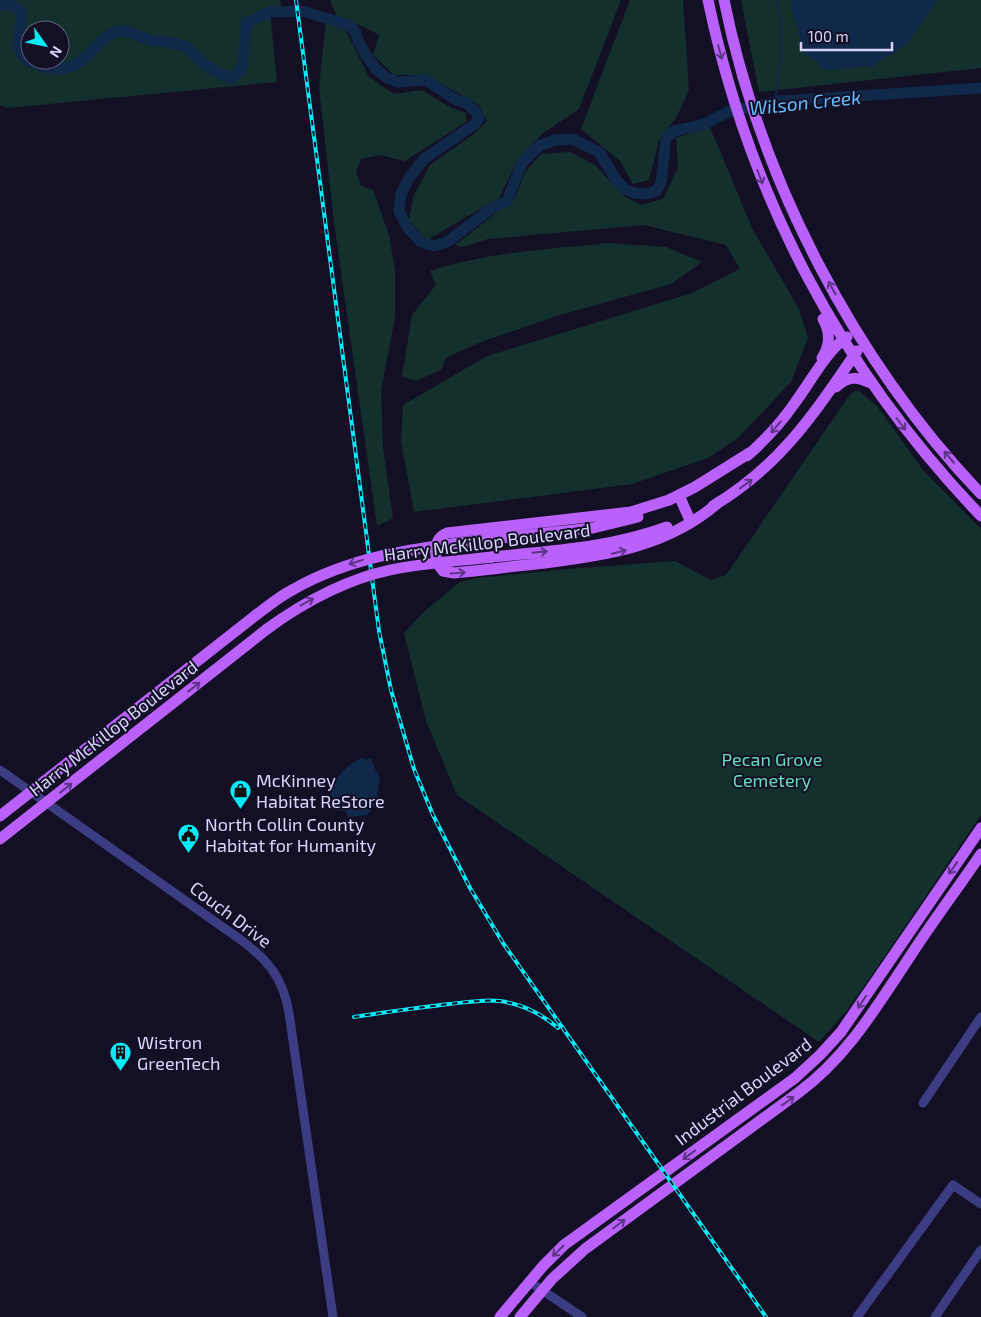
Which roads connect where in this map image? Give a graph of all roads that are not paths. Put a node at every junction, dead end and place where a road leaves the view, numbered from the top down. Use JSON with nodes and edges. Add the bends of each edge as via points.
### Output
{"nodes":[{"id":1,"x":708,"y":0,"type":"edge"},
{"id":2,"x":724,"y":0,"type":"edge"},
{"id":3,"x":794,"y":254,"type":"junction"},
{"id":4,"x":857,"y":330,"type":"junction"},
{"id":5,"x":842,"y":340,"type":"junction"},
{"id":6,"x":864,"y":342,"type":"junction"},
{"id":7,"x":854,"y":356,"type":"junction"},
{"id":8,"x":873,"y":384,"type":"junction"},
{"id":9,"x":805,"y":388,"type":"junction"},
{"id":10,"x":828,"y":393,"type":"junction"},
{"id":11,"x":751,"y":452,"type":"junction"},
{"id":12,"x":981,"y":494,"type":"edge"},
{"id":13,"x":681,"y":500,"type":"junction"},
{"id":14,"x":720,"y":502,"type":"junction"},
{"id":15,"x":981,"y":516,"type":"edge"},
{"id":16,"x":689,"y":518,"type":"junction"},
{"id":17,"x":0,"y":770,"type":"edge"},
{"id":18,"x":30,"y":792,"type":"junction"},
{"id":19,"x":47,"y":803,"type":"junction"},
{"id":20,"x":0,"y":816,"type":"edge"},
{"id":21,"x":981,"y":828,"type":"edge"},
{"id":22,"x":0,"y":839,"type":"edge"},
{"id":23,"x":965,"y":851,"type":"junction"},
{"id":24,"x":979,"y":857,"type":"edge"},
{"id":25,"x":922,"y":913,"type":"junction"},
{"id":26,"x":933,"y":921,"type":"junction"},
{"id":27,"x":911,"y":929,"type":"junction"},
{"id":28,"x":923,"y":937,"type":"junction"},
{"id":29,"x":981,"y":1017,"type":"edge"},
{"id":30,"x":923,"y":1103,"type":"dead end"},
{"id":31,"x":737,"y":1119,"type":"junction"},
{"id":32,"x":749,"y":1129,"type":"junction"},
{"id":33,"x":706,"y":1161,"type":"junction"},
{"id":34,"x":981,"y":1204,"type":"edge"},
{"id":35,"x":981,"y":1250,"type":"edge"},
{"id":36,"x":530,"y":1282,"type":"junction"},
{"id":37,"x":542,"y":1290,"type":"junction"},
{"id":38,"x":333,"y":1317,"type":"edge"},
{"id":39,"x":500,"y":1317,"type":"edge"},
{"id":40,"x":520,"y":1317,"type":"edge"},
{"id":41,"x":582,"y":1317,"type":"edge"},
{"id":42,"x":857,"y":1317,"type":"edge"},
{"id":43,"x":934,"y":1317,"type":"edge"}],
"edges":[{"from":1,"to":3,"type":"main road","one_way":true,"via":[[744,131]]},
{"from":4,"to":2,"type":"main road","one_way":true,"via":[[814,255],[778,178],[742,76]]},
{"from":3,"to":5,"type":"main road"},
{"from":3,"to":9,"type":"main road","via":[[829,335],[826,352]]},
{"from":4,"to":5,"type":"main road","name":"Harry McKillop Boulevard"},
{"from":4,"to":6,"type":"main road"},
{"from":5,"to":7,"type":"main road"},
{"from":5,"to":9,"type":"main road","name":"Harry McKillop Boulevard"},
{"from":6,"to":7,"type":"main road","name":"Harry McKillop Boulevard"},
{"from":12,"to":6,"type":"main road","one_way":true,"via":[[908,407]]},
{"from":7,"to":8,"type":"main road"},
{"from":7,"to":10,"type":"main road","name":"Harry McKillop Boulevard"},
{"from":8,"to":10,"type":"main road","via":[[858,378],[843,380]]},
{"from":8,"to":15,"type":"main road","one_way":true,"via":[[936,468]]},
{"from":9,"to":11,"type":"main road","name":"Harry McKillop Boulevard","one_way":true,"via":[[777,426]]},
{"from":14,"to":10,"type":"main road","name":"Harry McKillop Boulevard","one_way":true,"via":[[752,480],[780,454]]},
{"from":11,"to":13,"type":"main road","name":"Harry McKillop Boulevard","via":[[706,487]]},
{"from":11,"to":14,"type":"main road","one_way":true,"via":[[695,488],[631,512],[443,534],[436,546],[438,563],[443,571],[454,573],[608,554],[642,545],[677,530]]},
{"from":13,"to":16,"type":"main road"},
{"from":13,"to":18,"type":"main road","name":"Harry McKillop Boulevard","one_way":true,"bridge":true,"via":[[644,516],[605,526],[412,549],[352,564],[314,578],[256,615]]},
{"from":14,"to":16,"type":"main road","name":"Harry McKillop Boulevard"},
{"from":19,"to":16,"type":"main road","name":"Harry McKillop Boulevard","one_way":true,"bridge":true,"via":[[267,629],[302,605],[354,580],[398,569],[601,545],[652,533]]},
{"from":17,"to":18,"type":"street","name":"Couch Drive"},
{"from":18,"to":19,"type":"street","name":"Couch Drive"},
{"from":18,"to":20,"type":"main road","name":"Harry McKillop Boulevard"},
{"from":19,"to":22,"type":"main road","name":"Harry McKillop Boulevard"},
{"from":19,"to":38,"type":"street","name":"Couch Drive","via":[[250,946],[278,976],[289,1013]]},
{"from":21,"to":23,"type":"main road","name":"Industrial Boulevard"},
{"from":23,"to":24,"type":"main road"},
{"from":23,"to":25,"type":"main road","name":"Industrial Boulevard","one_way":true},
{"from":24,"to":26,"type":"main road","name":"Industrial Boulevard"},
{"from":25,"to":26,"type":"main road"},
{"from":25,"to":27,"type":"main road","name":"Industrial Boulevard"},
{"from":26,"to":28,"type":"main road","name":"Industrial Boulevard"},
{"from":27,"to":28,"type":"main road"},
{"from":27,"to":31,"type":"main road","name":"Industrial Boulevard","one_way":true,"via":[[828,1047],[802,1072]]},
{"from":32,"to":28,"type":"main road","name":"Industrial Boulevard","one_way":true,"via":[[809,1085],[839,1057]]},
{"from":29,"to":30,"type":"street"},
{"from":31,"to":32,"type":"main road"},
{"from":31,"to":33,"type":"main road","via":[[730,1131],[706,1149]]},
{"from":31,"to":36,"type":"main road","name":"Industrial Boulevard","one_way":true,"via":[[564,1246]]},
{"from":32,"to":33,"type":"main road","name":"Industrial Boulevard"},
{"from":37,"to":33,"type":"main road","name":"Industrial Boulevard","one_way":true,"via":[[585,1249]]},
{"from":34,"to":42,"type":"street","via":[[952,1185]]},
{"from":35,"to":43,"type":"street"},
{"from":36,"to":37,"type":"street"},
{"from":36,"to":39,"type":"main road","name":"Industrial Boulevard"},
{"from":37,"to":40,"type":"main road","name":"Industrial Boulevard"},
{"from":37,"to":41,"type":"street"}]}
